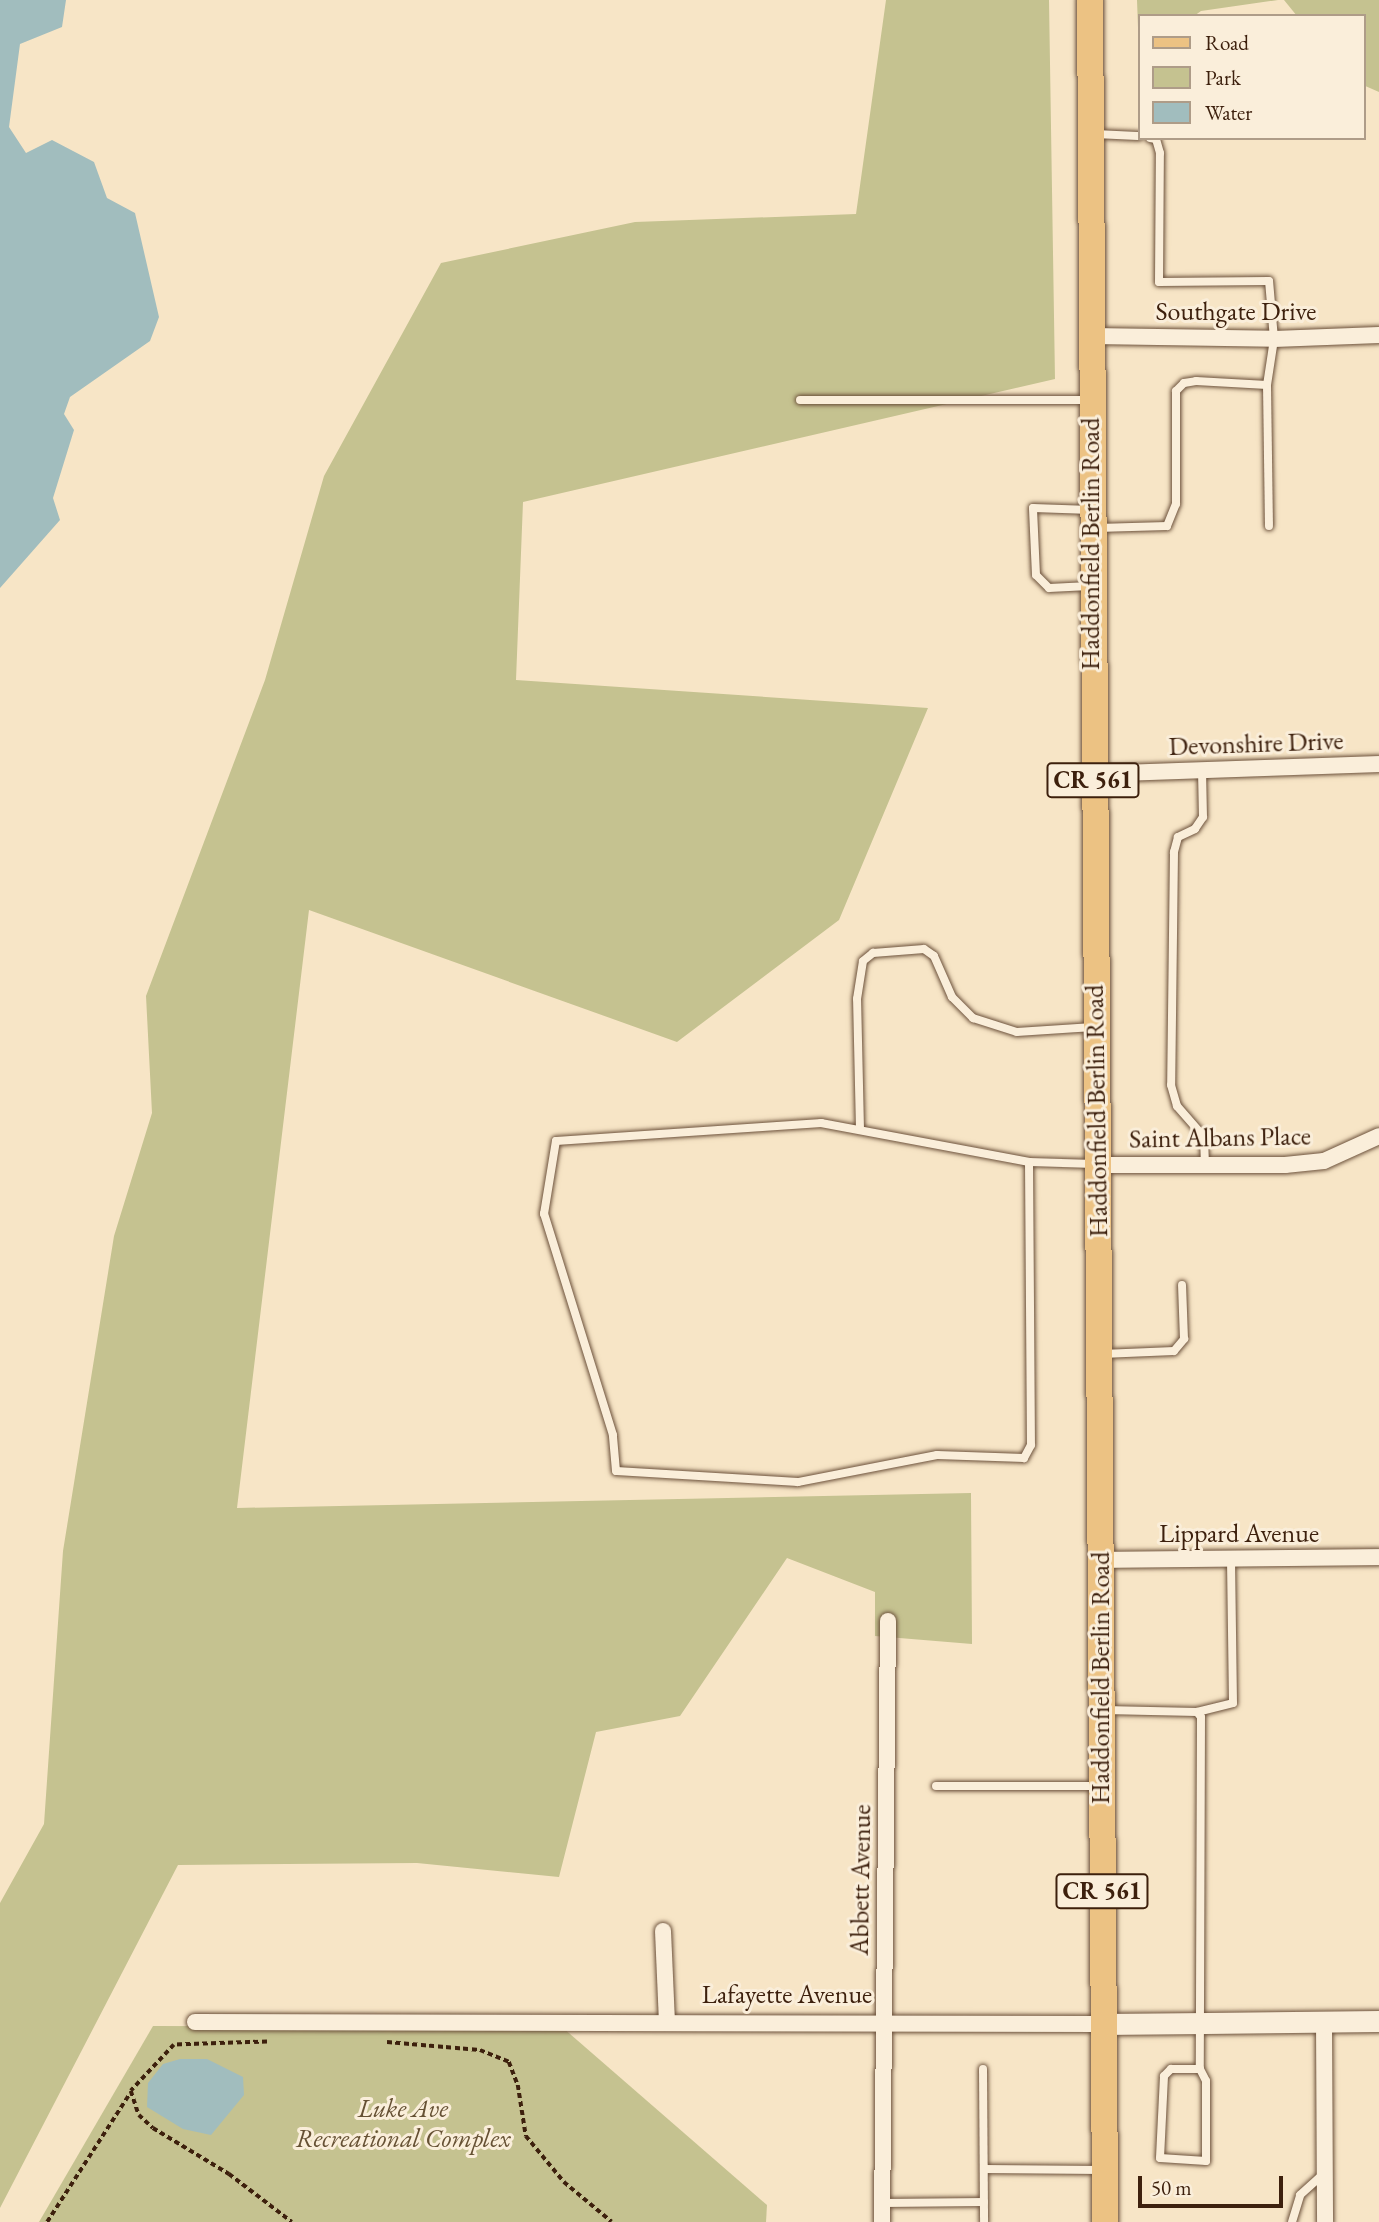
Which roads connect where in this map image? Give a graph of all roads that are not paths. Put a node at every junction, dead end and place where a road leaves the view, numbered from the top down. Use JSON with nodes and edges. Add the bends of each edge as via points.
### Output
{"nodes":[{"id":1,"x":1090,"y":0,"type":"edge"},
{"id":2,"x":1091,"y":134,"type":"junction"},
{"id":3,"x":1138,"y":136,"type":"edge"},
{"id":4,"x":1156,"y":140,"type":"edge"},
{"id":5,"x":1379,"y":335,"type":"edge"},
{"id":6,"x":1092,"y":336,"type":"junction"},
{"id":7,"x":1274,"y":339,"type":"junction"},
{"id":8,"x":1267,"y":384,"type":"junction"},
{"id":9,"x":800,"y":400,"type":"dead end"},
{"id":10,"x":1090,"y":400,"type":"junction"},
{"id":11,"x":1091,"y":519,"type":"junction"},
{"id":12,"x":1269,"y":526,"type":"dead end"},
{"id":13,"x":1091,"y":586,"type":"junction"},
{"id":14,"x":1379,"y":764,"type":"edge"},
{"id":15,"x":1202,"y":770,"type":"junction"},
{"id":16,"x":1093,"y":774,"type":"junction"},
{"id":17,"x":1096,"y":1026,"type":"junction"},
{"id":18,"x":860,"y":1129,"type":"junction"},
{"id":19,"x":1379,"y":1136,"type":"edge"},
{"id":20,"x":1029,"y":1162,"type":"junction"},
{"id":21,"x":1098,"y":1165,"type":"junction"},
{"id":22,"x":1205,"y":1165,"type":"junction"},
{"id":23,"x":1182,"y":1285,"type":"dead end"},
{"id":24,"x":1099,"y":1355,"type":"junction"},
{"id":25,"x":1379,"y":1558,"type":"edge"},
{"id":26,"x":1100,"y":1560,"type":"junction"},
{"id":27,"x":1231,"y":1560,"type":"junction"},
{"id":28,"x":888,"y":1621,"type":"dead end"},
{"id":29,"x":1101,"y":1710,"type":"junction"},
{"id":30,"x":1198,"y":1712,"type":"junction"},
{"id":31,"x":936,"y":1786,"type":"dead end"},
{"id":32,"x":1101,"y":1786,"type":"junction"},
{"id":33,"x":663,"y":1931,"type":"dead end"},
{"id":34,"x":1324,"y":2021,"type":"junction"},
{"id":35,"x":1379,"y":2021,"type":"edge"},
{"id":36,"x":194,"y":2022,"type":"dead end"},
{"id":37,"x":1201,"y":2022,"type":"junction"},
{"id":38,"x":667,"y":2023,"type":"junction"},
{"id":39,"x":884,"y":2023,"type":"junction"},
{"id":40,"x":1102,"y":2024,"type":"junction"},
{"id":41,"x":983,"y":2069,"type":"dead end"},
{"id":42,"x":1200,"y":2069,"type":"junction"},
{"id":43,"x":984,"y":2169,"type":"junction"},
{"id":44,"x":1104,"y":2170,"type":"junction"},
{"id":45,"x":1325,"y":2172,"type":"junction"},
{"id":46,"x":984,"y":2202,"type":"junction"},
{"id":47,"x":883,"y":2203,"type":"junction"},
{"id":48,"x":881,"y":2222,"type":"edge"},
{"id":49,"x":984,"y":2222,"type":"edge"},
{"id":50,"x":1105,"y":2222,"type":"edge"},
{"id":51,"x":1292,"y":2222,"type":"edge"},
{"id":52,"x":1325,"y":2222,"type":"edge"}],
"edges":[{"from":1,"to":2,"type":"main road","name":"Haddonfield Berlin Road","number":"CR 561"},
{"from":2,"to":3,"type":"lane"},
{"from":2,"to":6,"type":"main road","name":"Haddonfield Berlin Road","number":"CR 561"},
{"from":4,"to":7,"type":"lane","via":[[1159,282],[1269,281]]},
{"from":5,"to":7,"type":"street","name":"Southgate Drive"},
{"from":6,"to":7,"type":"street","name":"Southgate Drive"},
{"from":6,"to":10,"type":"main road","name":"Haddonfield Berlin Road","number":"CR 561"},
{"from":7,"to":8,"type":"lane"},
{"from":8,"to":11,"type":"lane","via":[[1184,383],[1173,400],[1174,517],[1167,526]]},
{"from":8,"to":12,"type":"lane"},
{"from":9,"to":10,"type":"lane"},
{"from":10,"to":11,"type":"main road","name":"Haddonfield Berlin Road","number":"CR 561"},
{"from":11,"to":13,"type":"main road","name":"Haddonfield Berlin Road","number":"CR 561"},
{"from":11,"to":13,"type":"lane","via":[[1033,508],[1036,575],[1049,588]]},
{"from":13,"to":16,"type":"main road","name":"Haddonfield Berlin Road","number":"CR 561"},
{"from":14,"to":15,"type":"street","name":"Devonshire Drive"},
{"from":15,"to":16,"type":"street","name":"Devonshire Drive"},
{"from":15,"to":22,"type":"lane","via":[[1203,817],[1195,829],[1178,837],[1174,852],[1171,1085],[1177,1107],[1204,1137]]},
{"from":16,"to":17,"type":"main road","name":"Haddonfield Berlin Road","number":"CR 561"},
{"from":17,"to":18,"type":"lane","via":[[1017,1032],[973,1018],[952,997],[934,956],[924,950],[873,953],[863,961],[858,999]]},
{"from":17,"to":21,"type":"main road","name":"Haddonfield Berlin Road","number":"CR 561"},
{"from":18,"to":20,"type":"lane"},
{"from":18,"to":20,"type":"lane","via":[[821,1123],[556,1141],[544,1214],[605,1408],[616,1471],[798,1482],[937,1455],[1024,1458],[1031,1445]]},
{"from":19,"to":22,"type":"street","name":"Saint Albans Place","via":[[1324,1161]]},
{"from":20,"to":21,"type":"lane"},
{"from":21,"to":22,"type":"street","name":"Saint Albans Place"},
{"from":21,"to":24,"type":"main road","name":"Haddonfield Berlin Road","number":"CR 561"},
{"from":23,"to":24,"type":"lane","via":[[1184,1339],[1174,1351]]},
{"from":24,"to":26,"type":"main road","name":"Haddonfield Berlin Road","number":"CR 561"},
{"from":25,"to":27,"type":"street","name":"Lippard Avenue"},
{"from":26,"to":27,"type":"street","name":"Lippard Avenue"},
{"from":26,"to":29,"type":"main road","name":"Haddonfield Berlin Road","number":"CR 561"},
{"from":27,"to":30,"type":"lane","via":[[1233,1703]]},
{"from":28,"to":39,"type":"street","name":"Abbett Avenue"},
{"from":29,"to":30,"type":"lane"},
{"from":29,"to":32,"type":"main road","name":"Haddonfield Berlin Road","number":"CR 561"},
{"from":30,"to":37,"type":"lane"},
{"from":31,"to":32,"type":"lane"},
{"from":32,"to":40,"type":"main road","name":"Haddonfield Berlin Road","number":"CR 561"},
{"from":33,"to":38,"type":"street"},
{"from":34,"to":35,"type":"street","name":"Lafayette Avenue"},
{"from":34,"to":37,"type":"street","name":"Lafayette Avenue"},
{"from":34,"to":45,"type":"street"},
{"from":36,"to":38,"type":"street","name":"Lafayette Avenue"},
{"from":37,"to":40,"type":"street","name":"Lafayette Avenue"},
{"from":37,"to":42,"type":"lane"},
{"from":38,"to":39,"type":"street","name":"Lafayette Avenue"},
{"from":39,"to":40,"type":"street","name":"Lafayette Avenue"},
{"from":39,"to":47,"type":"street","name":"Abbett Avenue"},
{"from":40,"to":44,"type":"main road","name":"Haddonfield Berlin Road","number":"CR 561"},
{"from":41,"to":43,"type":"lane"},
{"from":42,"to":42,"type":"lane","via":[[1171,2069],[1164,2076],[1160,2158],[1206,2161],[1206,2081]]},
{"from":43,"to":44,"type":"lane"},
{"from":43,"to":46,"type":"lane"},
{"from":44,"to":50,"type":"main road","name":"Haddonfield Berlin Road","number":"CR 561"},
{"from":45,"to":51,"type":"lane","via":[[1300,2195]]},
{"from":45,"to":52,"type":"street"},
{"from":46,"to":47,"type":"lane"},
{"from":46,"to":49,"type":"lane"},
{"from":47,"to":48,"type":"street","name":"Abbett Avenue"}]}
